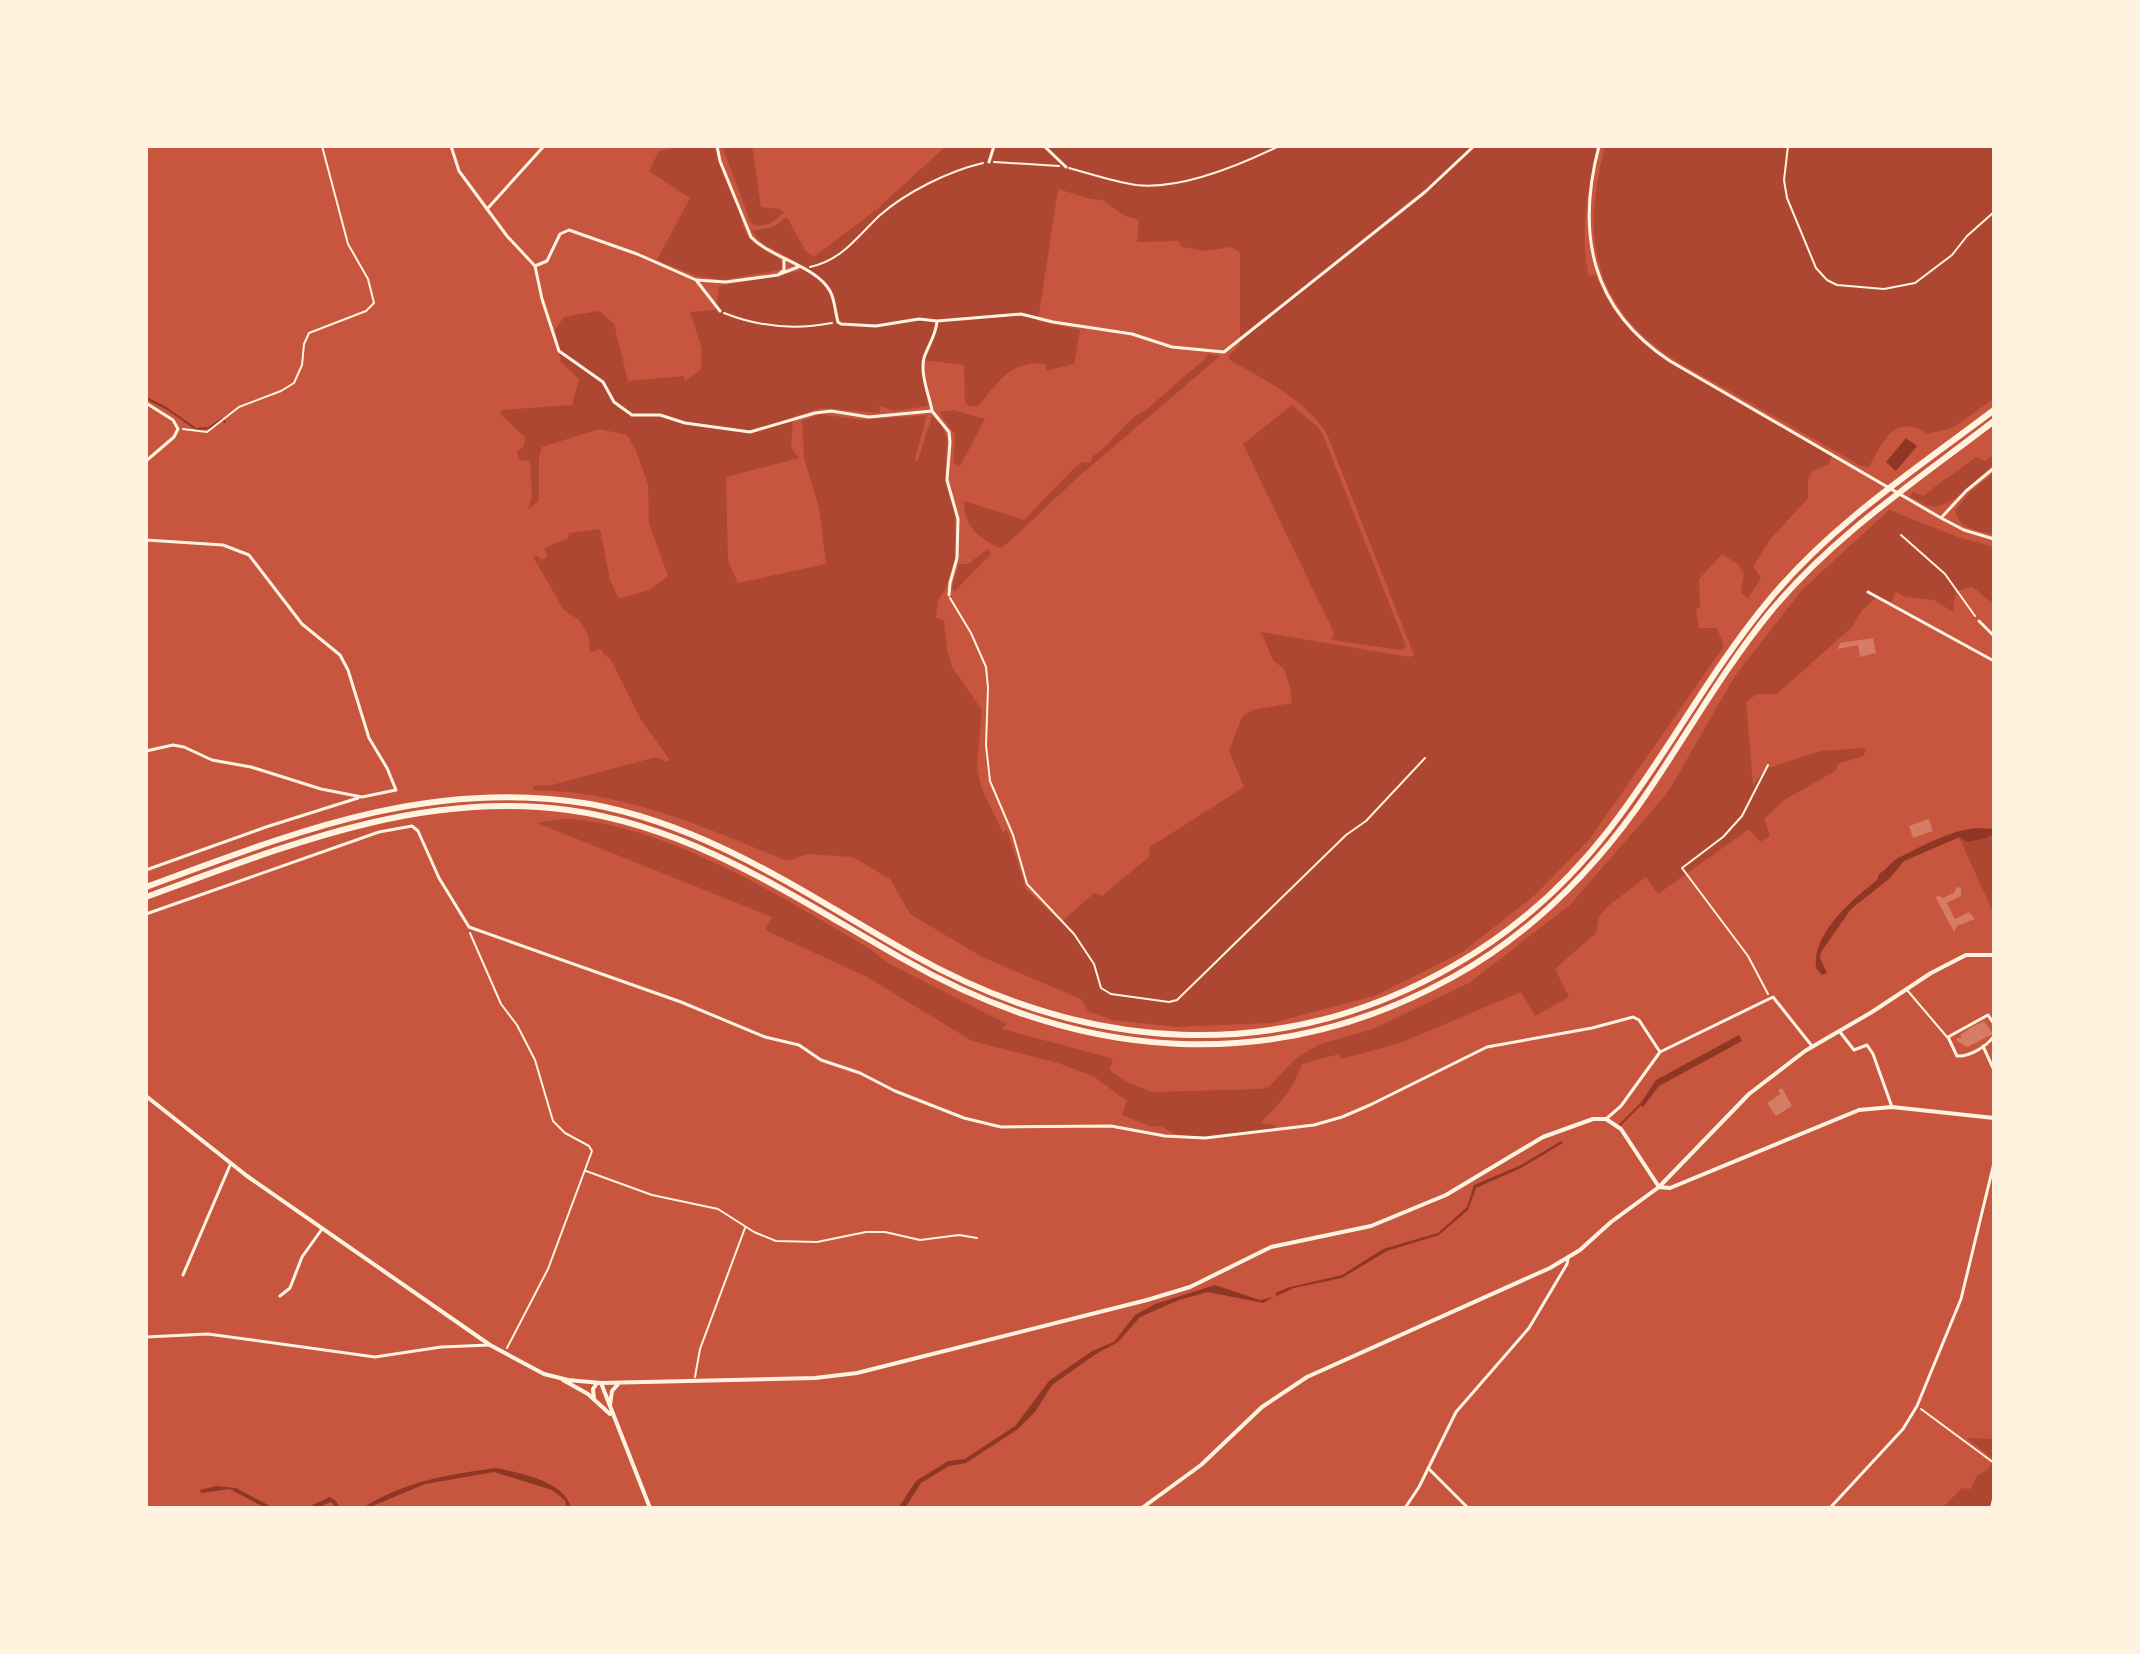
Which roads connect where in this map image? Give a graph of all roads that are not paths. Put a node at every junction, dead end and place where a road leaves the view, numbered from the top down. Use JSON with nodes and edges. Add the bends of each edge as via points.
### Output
{"nodes":[{"id":1,"x":451,"y":146,"type":"edge"},
{"id":2,"x":544,"y":146,"type":"edge"},
{"id":3,"x":717,"y":146,"type":"edge"},
{"id":4,"x":994,"y":146,"type":"edge"},
{"id":5,"x":1044,"y":146,"type":"edge"},
{"id":6,"x":1474,"y":146,"type":"edge"},
{"id":7,"x":1599,"y":146,"type":"edge"},
{"id":8,"x":989,"y":162,"type":"road end"},
{"id":9,"x":1066,"y":167,"type":"road end"},
{"id":10,"x":487,"y":209,"type":"junction"},
{"id":11,"x":784,"y":259,"type":"junction"},
{"id":12,"x":535,"y":266,"type":"junction"},
{"id":13,"x":800,"y":268,"type":"junction"},
{"id":14,"x":778,"y":275,"type":"junction"},
{"id":15,"x":696,"y":280,"type":"junction"},
{"id":16,"x":720,"y":311,"type":"road end"},
{"id":17,"x":937,"y":321,"type":"junction"},
{"id":18,"x":146,"y":403,"type":"edge"},
{"id":19,"x":1994,"y":410,"type":"edge"},
{"id":20,"x":932,"y":411,"type":"junction"},
{"id":21,"x":1994,"y":421,"type":"edge"},
{"id":22,"x":146,"y":461,"type":"edge"},
{"id":23,"x":1994,"y":468,"type":"edge"},
{"id":24,"x":1941,"y":518,"type":"junction"},
{"id":25,"x":1994,"y":539,"type":"edge"},
{"id":26,"x":146,"y":540,"type":"edge"},
{"id":27,"x":1868,"y":592,"type":"dead end"},
{"id":28,"x":949,"y":595,"type":"road end"},
{"id":29,"x":1979,"y":621,"type":"road end"},
{"id":30,"x":1994,"y":636,"type":"edge"},
{"id":31,"x":1994,"y":661,"type":"edge"},
{"id":32,"x":146,"y":751,"type":"edge"},
{"id":33,"x":362,"y":797,"type":"junction"},
{"id":34,"x":146,"y":870,"type":"edge"},
{"id":35,"x":146,"y":887,"type":"edge"},
{"id":36,"x":146,"y":897,"type":"edge"},
{"id":37,"x":146,"y":914,"type":"edge"},
{"id":38,"x":1994,"y":955,"type":"edge"},
{"id":39,"x":1907,"y":990,"type":"junction"},
{"id":40,"x":1994,"y":1024,"type":"edge"},
{"id":41,"x":1839,"y":1030,"type":"junction"},
{"id":42,"x":1994,"y":1036,"type":"edge"},
{"id":43,"x":1948,"y":1037,"type":"junction"},
{"id":44,"x":1812,"y":1046,"type":"junction"},
{"id":45,"x":1983,"y":1046,"type":"junction"},
{"id":46,"x":1660,"y":1052,"type":"junction"},
{"id":47,"x":1994,"y":1070,"type":"edge"},
{"id":48,"x":146,"y":1096,"type":"edge"},
{"id":49,"x":1892,"y":1107,"type":"junction"},
{"id":50,"x":1994,"y":1118,"type":"edge"},
{"id":51,"x":1606,"y":1119,"type":"junction"},
{"id":52,"x":231,"y":1163,"type":"junction"},
{"id":53,"x":1994,"y":1163,"type":"edge"},
{"id":54,"x":1659,"y":1187,"type":"junction"},
{"id":55,"x":322,"y":1229,"type":"junction"},
{"id":56,"x":1568,"y":1258,"type":"junction"},
{"id":57,"x":183,"y":1275,"type":"dead end"},
{"id":58,"x":280,"y":1296,"type":"dead end"},
{"id":59,"x":146,"y":1337,"type":"edge"},
{"id":60,"x":490,"y":1345,"type":"junction"},
{"id":61,"x":561,"y":1378,"type":"junction"},
{"id":62,"x":599,"y":1383,"type":"junction"},
{"id":63,"x":619,"y":1383,"type":"junction"},
{"id":64,"x":594,"y":1400,"type":"junction"},
{"id":65,"x":610,"y":1405,"type":"junction"},
{"id":66,"x":612,"y":1416,"type":"junction"},
{"id":67,"x":1428,"y":1468,"type":"junction"},
{"id":68,"x":650,"y":1508,"type":"edge"},
{"id":69,"x":1142,"y":1508,"type":"edge"},
{"id":70,"x":1405,"y":1508,"type":"edge"},
{"id":71,"x":1468,"y":1508,"type":"edge"},
{"id":72,"x":1830,"y":1508,"type":"edge"}],
"edges":[{"from":1,"to":10,"type":"street","via":[[459,171]]},
{"from":2,"to":10,"type":"street"},
{"from":3,"to":11,"type":"street","via":[[751,237]]},
{"from":4,"to":8,"type":"street"},
{"from":5,"to":9,"type":"street"},
{"from":6,"to":17,"type":"street","via":[[1425,192],[1221,352],[1188,350],[1021,314]]},
{"from":7,"to":24,"type":"street","via":[[1589,204],[1591,247],[1605,291],[1635,333],[1670,361]]},
{"from":10,"to":12,"type":"street"},
{"from":11,"to":13,"type":"street"},
{"from":11,"to":14,"type":"street"},
{"from":12,"to":15,"type":"street","via":[[547,261],[560,234],[572,231]]},
{"from":12,"to":20,"type":"street","via":[[559,351],[603,382],[614,402],[632,415],[654,414],[750,432],[831,411],[869,417]]},
{"from":13,"to":14,"type":"street"},
{"from":13,"to":17,"type":"street","via":[[827,286],[838,322],[876,326]]},
{"from":14,"to":15,"type":"street"},
{"from":15,"to":16,"type":"street"},
{"from":17,"to":20,"type":"street","via":[[923,370]]},
{"from":18,"to":22,"type":"street","via":[[178,429]]},
{"from":19,"to":35,"type":"highway","via":[[1815,550],[1771,597],[1617,819],[1547,898],[1499,937],[1427,981],[1316,1021],[1252,1032],[1178,1035],[1105,1028],[1044,1013],[947,973],[711,841],[631,813],[557,800],[473,797],[397,806],[304,830]]},
{"from":20,"to":28,"type":"street","via":[[949,432],[947,480],[958,514]]},
{"from":21,"to":36,"type":"highway","via":[[1821,557],[1769,614],[1624,825],[1561,897],[1504,945],[1450,978],[1382,1010],[1317,1030],[1243,1042],[1178,1044],[1048,1024],[953,986],[698,845],[628,822],[546,808],[459,807],[379,819]]},
{"from":23,"to":24,"type":"street"},
{"from":24,"to":25,"type":"street"},
{"from":26,"to":33,"type":"street","via":[[239,549],[297,619],[340,655],[369,738],[396,790]]},
{"from":27,"to":31,"type":"street"},
{"from":29,"to":30,"type":"street"},
{"from":32,"to":33,"type":"street","via":[[184,747],[212,760]]},
{"from":33,"to":34,"type":"street"},
{"from":37,"to":46,"type":"street","via":[[410,825],[417,829],[469,927],[799,1045],[821,1060],[895,1091],[1001,1127],[1111,1126],[1205,1138],[1314,1125],[1370,1105],[1487,1047],[1633,1017]]},
{"from":38,"to":39,"type":"street","via":[[1966,955]]},
{"from":39,"to":41,"type":"street"},
{"from":39,"to":43,"type":"street"},
{"from":40,"to":43,"type":"street","via":[[1988,1015]]},
{"from":41,"to":44,"type":"street"},
{"from":41,"to":49,"type":"street","via":[[1854,1050],[1867,1045]]},
{"from":42,"to":45,"type":"street"},
{"from":43,"to":45,"type":"street","via":[[1957,1056]]},
{"from":44,"to":46,"type":"street","via":[[1773,999]]},
{"from":44,"to":54,"type":"street","via":[[1749,1094]]},
{"from":45,"to":47,"type":"street"},
{"from":46,"to":51,"type":"street"},
{"from":48,"to":52,"type":"street"},
{"from":49,"to":50,"type":"street"},
{"from":49,"to":54,"type":"street","via":[[1859,1110],[1670,1188]]},
{"from":51,"to":54,"type":"street","via":[[1621,1129]]},
{"from":51,"to":63,"type":"street","via":[[1580,1122],[1543,1137],[1432,1202],[1364,1228],[1271,1247],[1203,1281],[1104,1312],[857,1373]]},
{"from":52,"to":55,"type":"street"},
{"from":52,"to":57,"type":"street"},
{"from":53,"to":72,"type":"street","via":[[1964,1289],[1917,1406],[1903,1429]]},
{"from":54,"to":56,"type":"street"},
{"from":55,"to":58,"type":"street","via":[[302,1257],[290,1288]]},
{"from":55,"to":60,"type":"street"},
{"from":56,"to":67,"type":"street","via":[[1529,1328],[1456,1412]]},
{"from":56,"to":69,"type":"street","via":[[1307,1377],[1254,1413],[1189,1475]]},
{"from":59,"to":60,"type":"street","via":[[208,1334],[375,1357]]},
{"from":60,"to":61,"type":"street"},
{"from":61,"to":62,"type":"street"},
{"from":61,"to":64,"type":"street"},
{"from":62,"to":63,"type":"street"},
{"from":62,"to":64,"type":"street","via":[[593,1389]]},
{"from":62,"to":65,"type":"street"},
{"from":63,"to":65,"type":"street"},
{"from":64,"to":66,"type":"street"},
{"from":65,"to":66,"type":"street"},
{"from":66,"to":68,"type":"street"},
{"from":67,"to":70,"type":"street"},
{"from":67,"to":71,"type":"street"}]}
